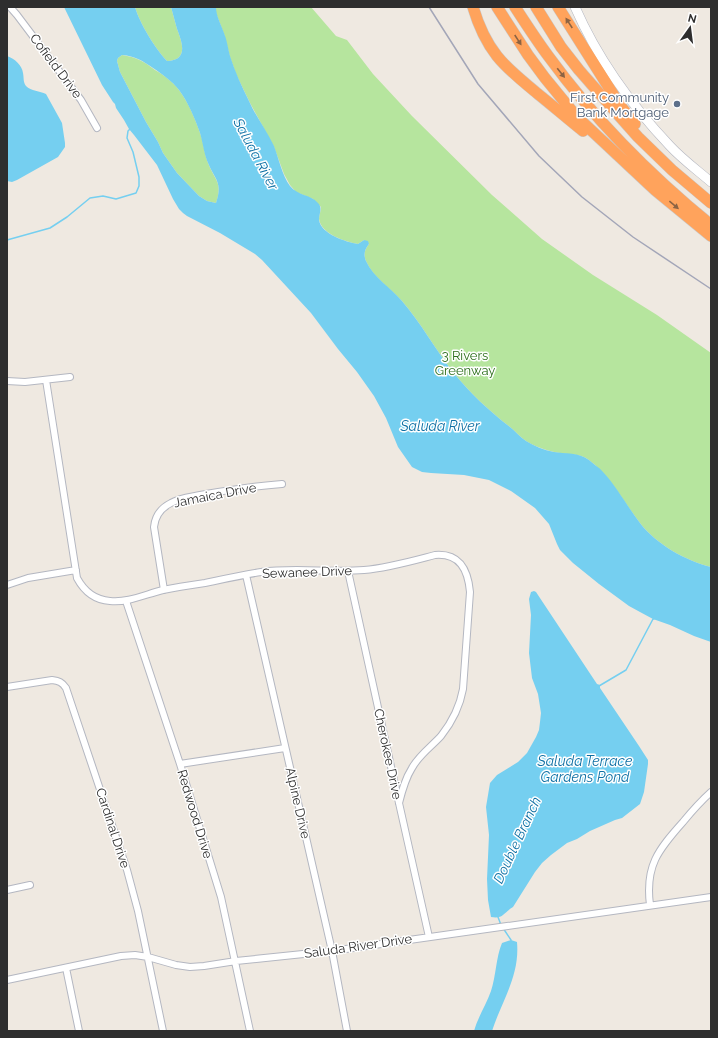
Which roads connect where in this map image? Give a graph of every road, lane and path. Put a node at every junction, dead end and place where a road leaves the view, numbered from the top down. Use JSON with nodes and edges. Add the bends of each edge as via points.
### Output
{"nodes":[{"id":1,"x":10,"y":7,"type":"edge"},
{"id":2,"x":473,"y":7,"type":"edge"},
{"id":3,"x":497,"y":7,"type":"edge"},
{"id":4,"x":515,"y":7,"type":"edge"},
{"id":5,"x":558,"y":7,"type":"edge"},
{"id":6,"x":575,"y":7,"type":"edge"},
{"id":7,"x":537,"y":8,"type":"edge"},
{"id":8,"x":97,"y":128,"type":"dead end"},
{"id":9,"x":672,"y":170,"type":"junction"},
{"id":10,"x":711,"y":182,"type":"edge"},
{"id":11,"x":655,"y":190,"type":"junction"},
{"id":12,"x":711,"y":203,"type":"edge"},
{"id":13,"x":711,"y":225,"type":"edge"},
{"id":14,"x":711,"y":236,"type":"edge"},
{"id":15,"x":70,"y":377,"type":"dead end"},
{"id":16,"x":7,"y":380,"type":"edge"},
{"id":17,"x":46,"y":380,"type":"junction"},
{"id":18,"x":282,"y":484,"type":"dead end"},
{"id":19,"x":76,"y":570,"type":"junction"},
{"id":20,"x":348,"y":571,"type":"junction"},
{"id":21,"x":246,"y":575,"type":"junction"},
{"id":22,"x":7,"y":585,"type":"edge"},
{"id":23,"x":164,"y":590,"type":"junction"},
{"id":24,"x":126,"y":600,"type":"junction"},
{"id":25,"x":7,"y":687,"type":"edge"},
{"id":26,"x":285,"y":748,"type":"junction"},
{"id":27,"x":180,"y":764,"type":"junction"},
{"id":28,"x":711,"y":792,"type":"edge"},
{"id":29,"x":399,"y":802,"type":"junction"},
{"id":30,"x":30,"y":885,"type":"dead end"},
{"id":31,"x":7,"y":890,"type":"edge"},
{"id":32,"x":711,"y":896,"type":"edge"},
{"id":33,"x":650,"y":905,"type":"junction"},
{"id":34,"x":429,"y":937,"type":"junction"},
{"id":35,"x":332,"y":951,"type":"junction"},
{"id":36,"x":148,"y":957,"type":"junction"},
{"id":37,"x":236,"y":961,"type":"junction"},
{"id":38,"x":66,"y":968,"type":"junction"},
{"id":39,"x":7,"y":980,"type":"edge"},
{"id":40,"x":79,"y":1031,"type":"edge"},
{"id":41,"x":163,"y":1031,"type":"edge"},
{"id":42,"x":250,"y":1031,"type":"edge"},
{"id":43,"x":347,"y":1031,"type":"edge"}],
"edges":[{"from":1,"to":8,"type":"street","name":"Cofield Drive","via":[[82,100]]},
{"from":2,"to":11,"type":"highway","via":[[490,47],[511,71]]},
{"from":3,"to":11,"type":"highway","one_way":true,"via":[[528,55],[566,103]]},
{"from":4,"to":13,"type":"highway","one_way":true,"via":[[549,58],[599,118],[636,158]]},
{"from":9,"to":5,"type":"highway","one_way":true,"via":[[619,104]]},
{"from":6,"to":10,"type":"street","via":[[598,51],[638,110],[682,158]]},
{"from":7,"to":9,"type":"highway","via":[[561,47],[579,70],[638,137]]},
{"from":9,"to":12,"type":"highway"},
{"from":11,"to":14,"type":"highway","one_way":true},
{"from":15,"to":17,"type":"street"},
{"from":16,"to":17,"type":"street"},
{"from":17,"to":19,"type":"street","name":"Sewanee Drive"},
{"from":18,"to":23,"type":"street","name":"Jamaica Drive","via":[[224,490],[178,499],[165,506],[156,517],[154,527]]},
{"from":19,"to":22,"type":"street","via":[[28,578]]},
{"from":19,"to":24,"type":"street","name":"Sewanee Drive","via":[[81,586],[93,596],[109,601]]},
{"from":20,"to":21,"type":"street","name":"Sewanee Drive","via":[[279,571]]},
{"from":20,"to":29,"type":"street","name":"Cherokee Drive"},
{"from":20,"to":29,"type":"street","name":"Sewanee Drive","via":[[381,568],[444,554],[459,562],[469,580],[461,701],[446,730],[412,768],[404,783]]},
{"from":21,"to":23,"type":"street","name":"Sewanee Drive"},
{"from":21,"to":26,"type":"street","name":"Alpine Drive"},
{"from":23,"to":24,"type":"street","name":"Sewanee Drive"},
{"from":24,"to":27,"type":"street","name":"Redwood Drive"},
{"from":25,"to":36,"type":"street","name":"Cardinal Drive","via":[[52,680],[59,681],[66,688],[127,870]]},
{"from":26,"to":27,"type":"street"},
{"from":26,"to":35,"type":"street","name":"Alpine Drive"},
{"from":27,"to":37,"type":"street","name":"Redwood Drive","via":[[221,897]]},
{"from":28,"to":33,"type":"street","via":[[666,841],[656,857],[649,880]]},
{"from":29,"to":34,"type":"street","name":"Cherokee Drive"},
{"from":30,"to":31,"type":"street"},
{"from":32,"to":33,"type":"street","name":"Saluda River Drive"},
{"from":33,"to":34,"type":"street","name":"Saluda River Drive"},
{"from":34,"to":35,"type":"street","name":"Saluda River Drive"},
{"from":35,"to":37,"type":"street","name":"Saluda River Drive"},
{"from":35,"to":43,"type":"street","name":"Alpine Drive"},
{"from":36,"to":37,"type":"street","name":"Saluda River Drive","via":[[190,967]]},
{"from":36,"to":38,"type":"street","name":"Saluda River Drive","via":[[122,956]]},
{"from":36,"to":41,"type":"street","name":"Cardinal Drive"},
{"from":37,"to":42,"type":"street","name":"Redwood Drive"},
{"from":38,"to":39,"type":"street","name":"Saluda River Drive"},
{"from":38,"to":40,"type":"street"}]}
